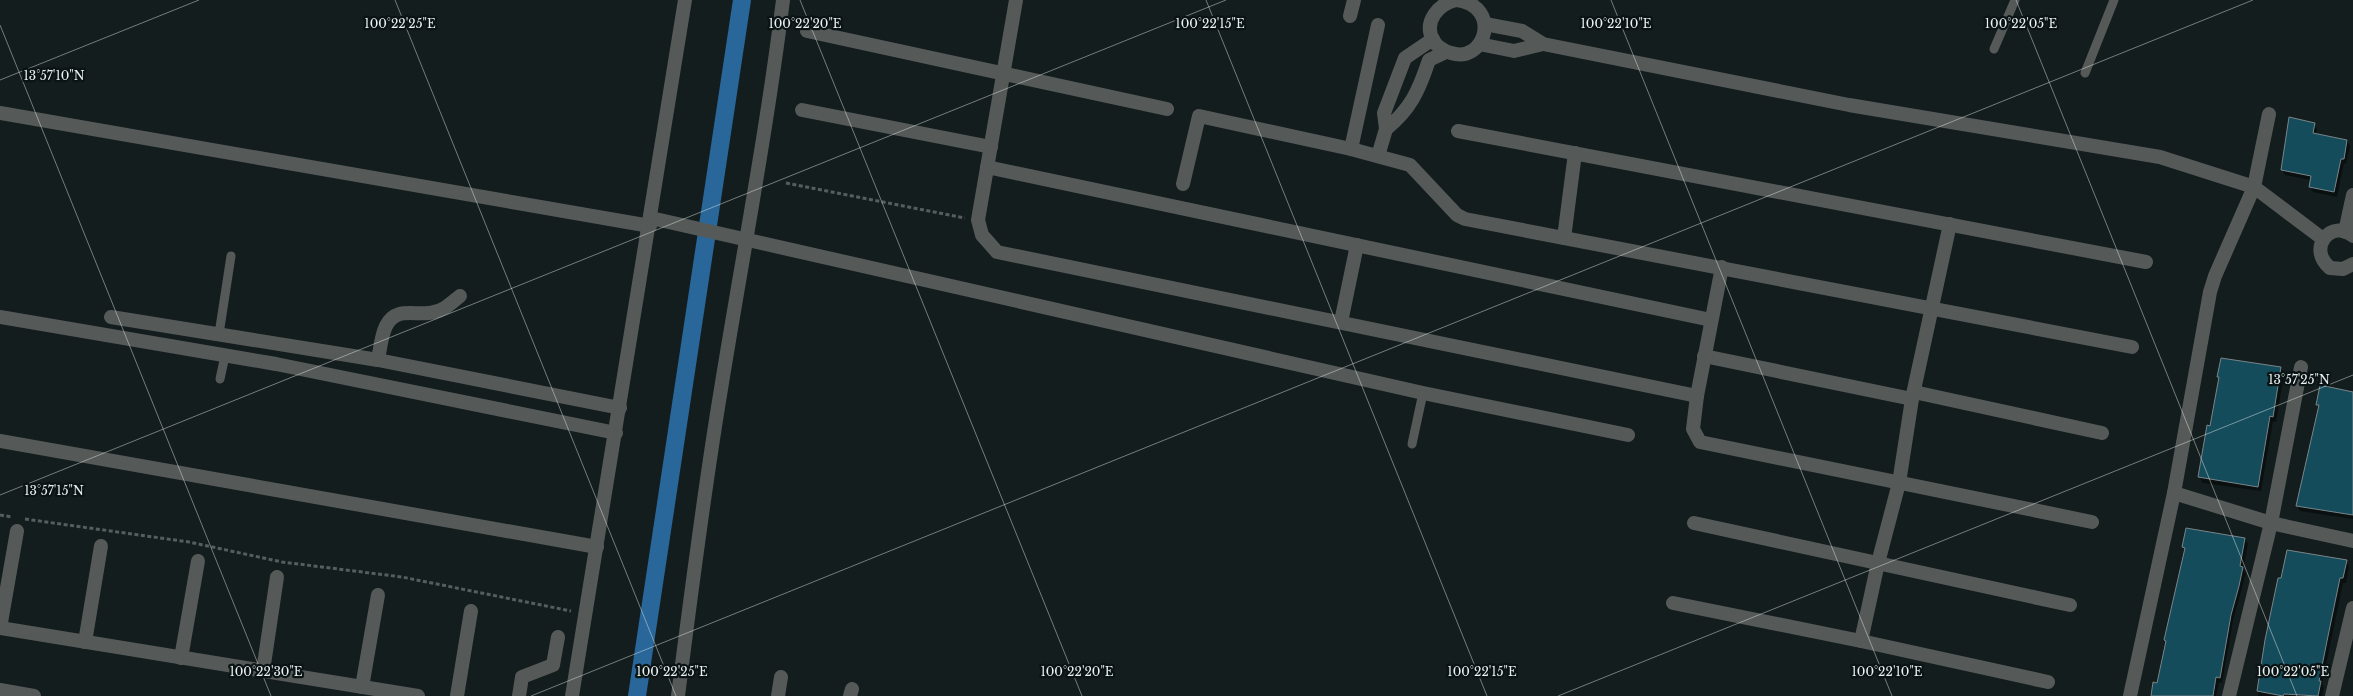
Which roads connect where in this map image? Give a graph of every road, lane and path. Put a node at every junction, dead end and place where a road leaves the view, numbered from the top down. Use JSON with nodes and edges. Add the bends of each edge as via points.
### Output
{"nodes":[{"id":1,"x":685,"y":0,"type":"edge"},
{"id":2,"x":783,"y":0,"type":"edge"},
{"id":3,"x":1016,"y":0,"type":"edge"},
{"id":4,"x":1354,"y":0,"type":"edge"},
{"id":5,"x":2015,"y":0,"type":"edge"},
{"id":6,"x":2114,"y":0,"type":"edge"},
{"id":7,"x":1452,"y":1,"type":"edge"},
{"id":8,"x":1481,"y":5,"type":"edge"},
{"id":9,"x":1350,"y":16,"type":"dead end"},
{"id":10,"x":1485,"y":24,"type":"junction"},
{"id":11,"x":1378,"y":25,"type":"dead end"},
{"id":12,"x":807,"y":31,"type":"dead end"},
{"id":13,"x":1433,"y":39,"type":"junction"},
{"id":14,"x":1479,"y":44,"type":"junction"},
{"id":15,"x":1543,"y":44,"type":"junction"},
{"id":16,"x":1994,"y":49,"type":"dead end"},
{"id":17,"x":1446,"y":52,"type":"junction"},
{"id":18,"x":1004,"y":74,"type":"junction"},
{"id":19,"x":2085,"y":74,"type":"dead end"},
{"id":20,"x":1167,"y":109,"type":"dead end"},
{"id":21,"x":802,"y":110,"type":"dead end"},
{"id":22,"x":0,"y":114,"type":"edge"},
{"id":23,"x":2269,"y":114,"type":"dead end"},
{"id":24,"x":1386,"y":129,"type":"junction"},
{"id":25,"x":1458,"y":131,"type":"dead end"},
{"id":26,"x":991,"y":147,"type":"junction"},
{"id":27,"x":1351,"y":149,"type":"junction"},
{"id":28,"x":1575,"y":153,"type":"junction"},
{"id":29,"x":1378,"y":156,"type":"junction"},
{"id":30,"x":987,"y":166,"type":"junction"},
{"id":31,"x":786,"y":182,"type":"dead end"},
{"id":32,"x":1183,"y":184,"type":"dead end"},
{"id":33,"x":2254,"y":187,"type":"junction"},
{"id":34,"x":2353,"y":195,"type":"edge"},
{"id":35,"x":978,"y":220,"type":"junction"},
{"id":36,"x":650,"y":222,"type":"junction"},
{"id":37,"x":1950,"y":224,"type":"junction"},
{"id":38,"x":2349,"y":234,"type":"edge"},
{"id":39,"x":1564,"y":238,"type":"junction"},
{"id":40,"x":748,"y":239,"type":"junction"},
{"id":41,"x":2323,"y":239,"type":"junction"},
{"id":42,"x":1356,"y":245,"type":"junction"},
{"id":43,"x":231,"y":256,"type":"dead end"},
{"id":44,"x":2146,"y":262,"type":"dead end"},
{"id":45,"x":2353,"y":264,"type":"edge"},
{"id":46,"x":1722,"y":267,"type":"junction"},
{"id":47,"x":460,"y":296,"type":"dead end"},
{"id":48,"x":1931,"y":309,"type":"junction"},
{"id":49,"x":0,"y":317,"type":"edge"},
{"id":50,"x":111,"y":317,"type":"dead end"},
{"id":51,"x":1711,"y":320,"type":"junction"},
{"id":52,"x":1341,"y":322,"type":"junction"},
{"id":53,"x":219,"y":334,"type":"junction"},
{"id":54,"x":2132,"y":347,"type":"dead end"},
{"id":55,"x":225,"y":356,"type":"junction"},
{"id":56,"x":1704,"y":356,"type":"junction"},
{"id":57,"x":378,"y":360,"type":"junction"},
{"id":58,"x":2301,"y":367,"type":"dead end"},
{"id":59,"x":220,"y":379,"type":"dead end"},
{"id":60,"x":1423,"y":393,"type":"junction"},
{"id":61,"x":1913,"y":395,"type":"junction"},
{"id":62,"x":1697,"y":396,"type":"junction"},
{"id":63,"x":620,"y":408,"type":"junction"},
{"id":64,"x":616,"y":433,"type":"junction"},
{"id":65,"x":2102,"y":433,"type":"dead end"},
{"id":66,"x":1628,"y":435,"type":"dead end"},
{"id":67,"x":0,"y":441,"type":"edge"},
{"id":68,"x":1412,"y":444,"type":"dead end"},
{"id":69,"x":1899,"y":483,"type":"junction"},
{"id":70,"x":2174,"y":493,"type":"junction"},
{"id":71,"x":0,"y":515,"type":"edge"},
{"id":72,"x":2092,"y":522,"type":"dead end"},
{"id":73,"x":1694,"y":523,"type":"dead end"},
{"id":74,"x":2271,"y":523,"type":"junction"},
{"id":75,"x":17,"y":531,"type":"dead end"},
{"id":76,"x":2353,"y":541,"type":"edge"},
{"id":77,"x":101,"y":546,"type":"dead end"},
{"id":78,"x":597,"y":547,"type":"junction"},
{"id":79,"x":198,"y":561,"type":"dead end"},
{"id":80,"x":1878,"y":563,"type":"junction"},
{"id":81,"x":277,"y":577,"type":"dead end"},
{"id":82,"x":378,"y":594,"type":"dead end"},
{"id":83,"x":1672,"y":603,"type":"dead end"},
{"id":84,"x":2070,"y":605,"type":"dead end"},
{"id":85,"x":2353,"y":608,"type":"edge"},
{"id":86,"x":471,"y":611,"type":"dead end"},
{"id":87,"x":586,"y":614,"type":"junction"},
{"id":88,"x":558,"y":637,"type":"dead end"},
{"id":89,"x":1861,"y":641,"type":"junction"},
{"id":90,"x":85,"y":642,"type":"junction"},
{"id":91,"x":181,"y":658,"type":"junction"},
{"id":92,"x":263,"y":671,"type":"junction"},
{"id":93,"x":781,"y":677,"type":"dead end"},
{"id":94,"x":2048,"y":682,"type":"dead end"},
{"id":95,"x":362,"y":687,"type":"junction"},
{"id":96,"x":0,"y":690,"type":"edge"},
{"id":97,"x":34,"y":696,"type":"edge"},
{"id":98,"x":418,"y":696,"type":"edge"},
{"id":99,"x":456,"y":696,"type":"edge"},
{"id":100,"x":519,"y":696,"type":"edge"},
{"id":101,"x":572,"y":696,"type":"edge"},
{"id":102,"x":678,"y":696,"type":"edge"},
{"id":103,"x":778,"y":696,"type":"edge"},
{"id":104,"x":2130,"y":696,"type":"edge"},
{"id":105,"x":2229,"y":696,"type":"edge"},
{"id":106,"x":2332,"y":696,"type":"edge"}],
"edges":[{"from":1,"to":36,"type":"street"},
{"from":2,"to":40,"type":"street"},
{"from":3,"to":18,"type":"street"},
{"from":4,"to":9,"type":"street"},
{"from":5,"to":16,"type":"lane"},
{"from":6,"to":19,"type":"lane"},
{"from":7,"to":8,"type":"street"},
{"from":7,"to":13,"type":"street","via":[[1439,7],[1434,15]]},
{"from":8,"to":10,"type":"street"},
{"from":10,"to":14,"type":"street"},
{"from":10,"to":15,"type":"street","via":[[1522,31]]},
{"from":11,"to":27,"type":"street"},
{"from":12,"to":18,"type":"street"},
{"from":13,"to":17,"type":"street"},
{"from":13,"to":24,"type":"street","via":[[1405,58],[1384,113]]},
{"from":14,"to":15,"type":"street","via":[[1514,51]]},
{"from":14,"to":17,"type":"street","via":[[1466,53]]},
{"from":15,"to":33,"type":"street","via":[[1849,106],[2160,157]]},
{"from":17,"to":24,"type":"street","via":[[1428,60],[1418,92],[1401,118]]},
{"from":18,"to":20,"type":"street"},
{"from":18,"to":26,"type":"street"},
{"from":21,"to":26,"type":"street"},
{"from":22,"to":36,"type":"street"},
{"from":23,"to":33,"type":"street"},
{"from":24,"to":29,"type":"street"},
{"from":25,"to":28,"type":"street"},
{"from":26,"to":30,"type":"street"},
{"from":27,"to":29,"type":"street"},
{"from":27,"to":32,"type":"street","via":[[1199,116]]},
{"from":28,"to":37,"type":"street"},
{"from":28,"to":39,"type":"street"},
{"from":29,"to":39,"type":"street","via":[[1417,170],[1457,215],[1465,219]]},
{"from":30,"to":35,"type":"street"},
{"from":30,"to":42,"type":"street"},
{"from":31,"to":35,"type":"path"},
{"from":33,"to":41,"type":"street"},
{"from":33,"to":70,"type":"street","via":[[2214,276]]},
{"from":34,"to":38,"type":"street"},
{"from":35,"to":52,"type":"street","via":[[982,235],[997,252]]},
{"from":36,"to":40,"type":"street","via":[[665,221]]},
{"from":36,"to":63,"type":"street"},
{"from":37,"to":44,"type":"street"},
{"from":37,"to":48,"type":"street"},
{"from":38,"to":41,"type":"street","via":[[2333,232]]},
{"from":39,"to":46,"type":"street"},
{"from":40,"to":60,"type":"street"},
{"from":40,"to":102,"type":"street","via":[[721,389]]},
{"from":41,"to":45,"type":"street","via":[[2321,258],[2330,268],[2343,269]]},
{"from":42,"to":51,"type":"street"},
{"from":42,"to":52,"type":"street"},
{"from":43,"to":53,"type":"lane"},
{"from":46,"to":48,"type":"street"},
{"from":46,"to":51,"type":"street"},
{"from":47,"to":57,"type":"street","via":[[437,312],[402,312],[392,317],[386,327]]},
{"from":48,"to":54,"type":"street"},
{"from":48,"to":61,"type":"street"},
{"from":49,"to":55,"type":"street"},
{"from":50,"to":53,"type":"street"},
{"from":51,"to":56,"type":"street"},
{"from":52,"to":62,"type":"street"},
{"from":53,"to":57,"type":"street"},
{"from":55,"to":59,"type":"lane"},
{"from":55,"to":64,"type":"street"},
{"from":56,"to":61,"type":"street"},
{"from":56,"to":62,"type":"street"},
{"from":57,"to":63,"type":"street"},
{"from":58,"to":74,"type":"street"},
{"from":60,"to":66,"type":"street"},
{"from":60,"to":68,"type":"lane"},
{"from":61,"to":65,"type":"street"},
{"from":61,"to":69,"type":"street"},
{"from":62,"to":69,"type":"street","via":[[1693,429],[1700,442]]},
{"from":63,"to":64,"type":"street"},
{"from":64,"to":78,"type":"street"},
{"from":67,"to":78,"type":"street"},
{"from":69,"to":72,"type":"street"},
{"from":69,"to":80,"type":"street"},
{"from":70,"to":74,"type":"street"},
{"from":70,"to":104,"type":"street"},
{"from":71,"to":87,"type":"path","via":[[189,542],[282,562],[402,577]]},
{"from":73,"to":80,"type":"street"},
{"from":74,"to":76,"type":"street"},
{"from":74,"to":105,"type":"street"},
{"from":75,"to":90,"type":"street","via":[[0,628]]},
{"from":77,"to":90,"type":"street"},
{"from":78,"to":87,"type":"street"},
{"from":79,"to":91,"type":"street"},
{"from":80,"to":84,"type":"street"},
{"from":80,"to":89,"type":"street"},
{"from":81,"to":92,"type":"street"},
{"from":82,"to":95,"type":"street"},
{"from":83,"to":89,"type":"street"},
{"from":85,"to":106,"type":"street"},
{"from":86,"to":99,"type":"street"},
{"from":87,"to":101,"type":"street"},
{"from":88,"to":100,"type":"street","via":[[553,665],[522,677]]},
{"from":89,"to":94,"type":"street"},
{"from":90,"to":91,"type":"street"},
{"from":91,"to":92,"type":"street"},
{"from":92,"to":95,"type":"street"},
{"from":93,"to":103,"type":"street"},
{"from":95,"to":98,"type":"street"},
{"from":96,"to":97,"type":"street"}]}
